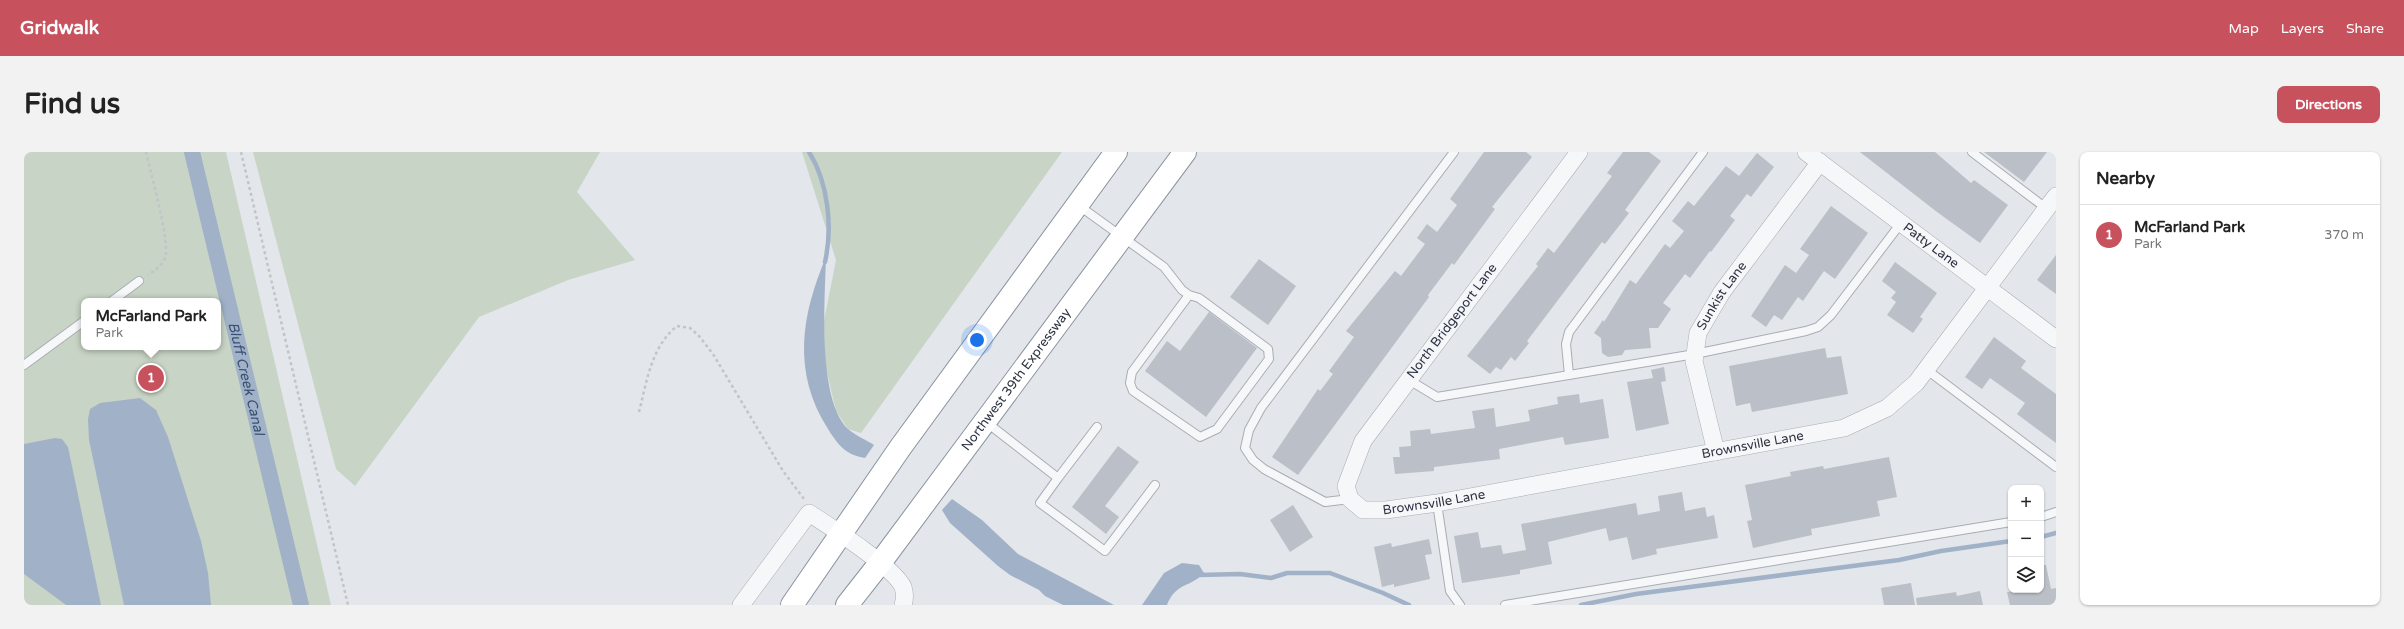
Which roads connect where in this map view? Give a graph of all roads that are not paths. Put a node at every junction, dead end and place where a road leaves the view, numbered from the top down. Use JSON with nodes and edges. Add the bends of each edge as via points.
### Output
{"nodes":[{"id":1,"x":1116,"y":152,"type":"edge"},
{"id":2,"x":1185,"y":152,"type":"edge"},
{"id":3,"x":1454,"y":152,"type":"edge"},
{"id":4,"x":1579,"y":152,"type":"edge"},
{"id":5,"x":1703,"y":152,"type":"edge"},
{"id":6,"x":1972,"y":152,"type":"edge"},
{"id":7,"x":1813,"y":157,"type":"edge"},
{"id":8,"x":2051,"y":202,"type":"edge"},
{"id":9,"x":1077,"y":205,"type":"junction"},
{"id":10,"x":1901,"y":224,"type":"junction"},
{"id":11,"x":1122,"y":237,"type":"junction"},
{"id":12,"x":139,"y":281,"type":"road end"},
{"id":13,"x":1987,"y":288,"type":"junction"},
{"id":14,"x":1189,"y":295,"type":"junction"},
{"id":15,"x":116,"y":298,"type":"edge"},
{"id":16,"x":81,"y":323,"type":"edge"},
{"id":17,"x":2056,"y":339,"type":"edge"},
{"id":18,"x":1695,"y":354,"type":"junction"},
{"id":19,"x":24,"y":365,"type":"edge"},
{"id":20,"x":1927,"y":370,"type":"junction"},
{"id":21,"x":1569,"y":375,"type":"junction"},
{"id":22,"x":1409,"y":380,"type":"junction"},
{"id":23,"x":985,"y":422,"type":"junction"},
{"id":24,"x":1096,"y":427,"type":"dead end"},
{"id":25,"x":1716,"y":452,"type":"junction"},
{"id":26,"x":2056,"y":466,"type":"edge"},
{"id":27,"x":1058,"y":478,"type":"junction"},
{"id":28,"x":1155,"y":485,"type":"dead end"},
{"id":29,"x":1350,"y":499,"type":"junction"},
{"id":30,"x":1437,"y":503,"type":"junction"},
{"id":31,"x":2056,"y":512,"type":"edge"},
{"id":32,"x":2044,"y":516,"type":"edge"},
{"id":33,"x":2008,"y":522,"type":"edge"},
{"id":34,"x":840,"y":533,"type":"junction"},
{"id":35,"x":880,"y":564,"type":"junction"},
{"id":36,"x":741,"y":605,"type":"edge"},
{"id":37,"x":792,"y":605,"type":"edge"},
{"id":38,"x":847,"y":605,"type":"edge"},
{"id":39,"x":903,"y":605,"type":"edge"},
{"id":40,"x":1460,"y":605,"type":"edge"},
{"id":41,"x":1505,"y":605,"type":"edge"}],
"edges":[{"from":1,"to":9,"type":"highway"},
{"from":2,"to":11,"type":"highway","name":"Northwest 39th Expressway"},
{"from":3,"to":29,"type":"lane","via":[[1261,408],[1249,430],[1246,448],[1253,460],[1264,469],[1325,502]]},
{"from":4,"to":22,"type":"street","name":"North Bridgeport Lane"},
{"from":5,"to":21,"type":"lane","via":[[1569,332],[1566,344]]},
{"from":6,"to":8,"type":"lane"},
{"from":7,"to":10,"type":"street","name":"Patty Lane"},
{"from":7,"to":18,"type":"street","name":"Sunkist Lane","via":[[1722,292],[1698,333]]},
{"from":8,"to":13,"type":"street","name":"Brownsville Lane"},
{"from":9,"to":11,"type":"lane"},
{"from":9,"to":34,"type":"highway"},
{"from":10,"to":13,"type":"street","name":"Patty Lane"},
{"from":10,"to":18,"type":"lane","via":[[1831,315],[1818,327]]},
{"from":11,"to":14,"type":"lane","via":[[1164,267]]},
{"from":11,"to":23,"type":"highway","name":"Northwest 39th Expressway"},
{"from":12,"to":15,"type":"lane"},
{"from":13,"to":17,"type":"street","name":"Patty Lane"},
{"from":13,"to":20,"type":"street","name":"Brownsville Lane"},
{"from":14,"to":14,"type":"lane","via":[[1132,372],[1130,383],[1133,391],[1200,437],[1217,429],[1268,359],[1268,349],[1199,298]]},
{"from":16,"to":19,"type":"lane"},
{"from":18,"to":21,"type":"lane"},
{"from":18,"to":25,"type":"street","name":"Sunkist Lane","via":[[1694,361]]},
{"from":20,"to":25,"type":"street","name":"Brownsville Lane","via":[[1887,408],[1844,428]]},
{"from":20,"to":26,"type":"lane"},
{"from":21,"to":22,"type":"lane","via":[[1437,397]]},
{"from":22,"to":29,"type":"street","name":"North Bridgeport Lane","via":[[1364,441],[1346,486]]},
{"from":23,"to":27,"type":"lane"},
{"from":23,"to":35,"type":"highway","name":"Northwest 39th Expressway"},
{"from":24,"to":27,"type":"lane"},
{"from":25,"to":30,"type":"street","name":"Brownsville Lane"},
{"from":27,"to":28,"type":"lane","via":[[1040,503],[1105,551]]},
{"from":29,"to":30,"type":"street","name":"Brownsville Lane","via":[[1363,510],[1386,510]]},
{"from":30,"to":40,"type":"lane","via":[[1450,591]]},
{"from":31,"to":32,"type":"lane"},
{"from":33,"to":41,"type":"lane"},
{"from":34,"to":35,"type":"street"},
{"from":34,"to":36,"type":"street","via":[[809,513]]},
{"from":34,"to":37,"type":"highway"},
{"from":35,"to":38,"type":"highway","name":"Northwest 39th Expressway"},
{"from":35,"to":39,"type":"street","via":[[902,586],[905,599]]}]}
